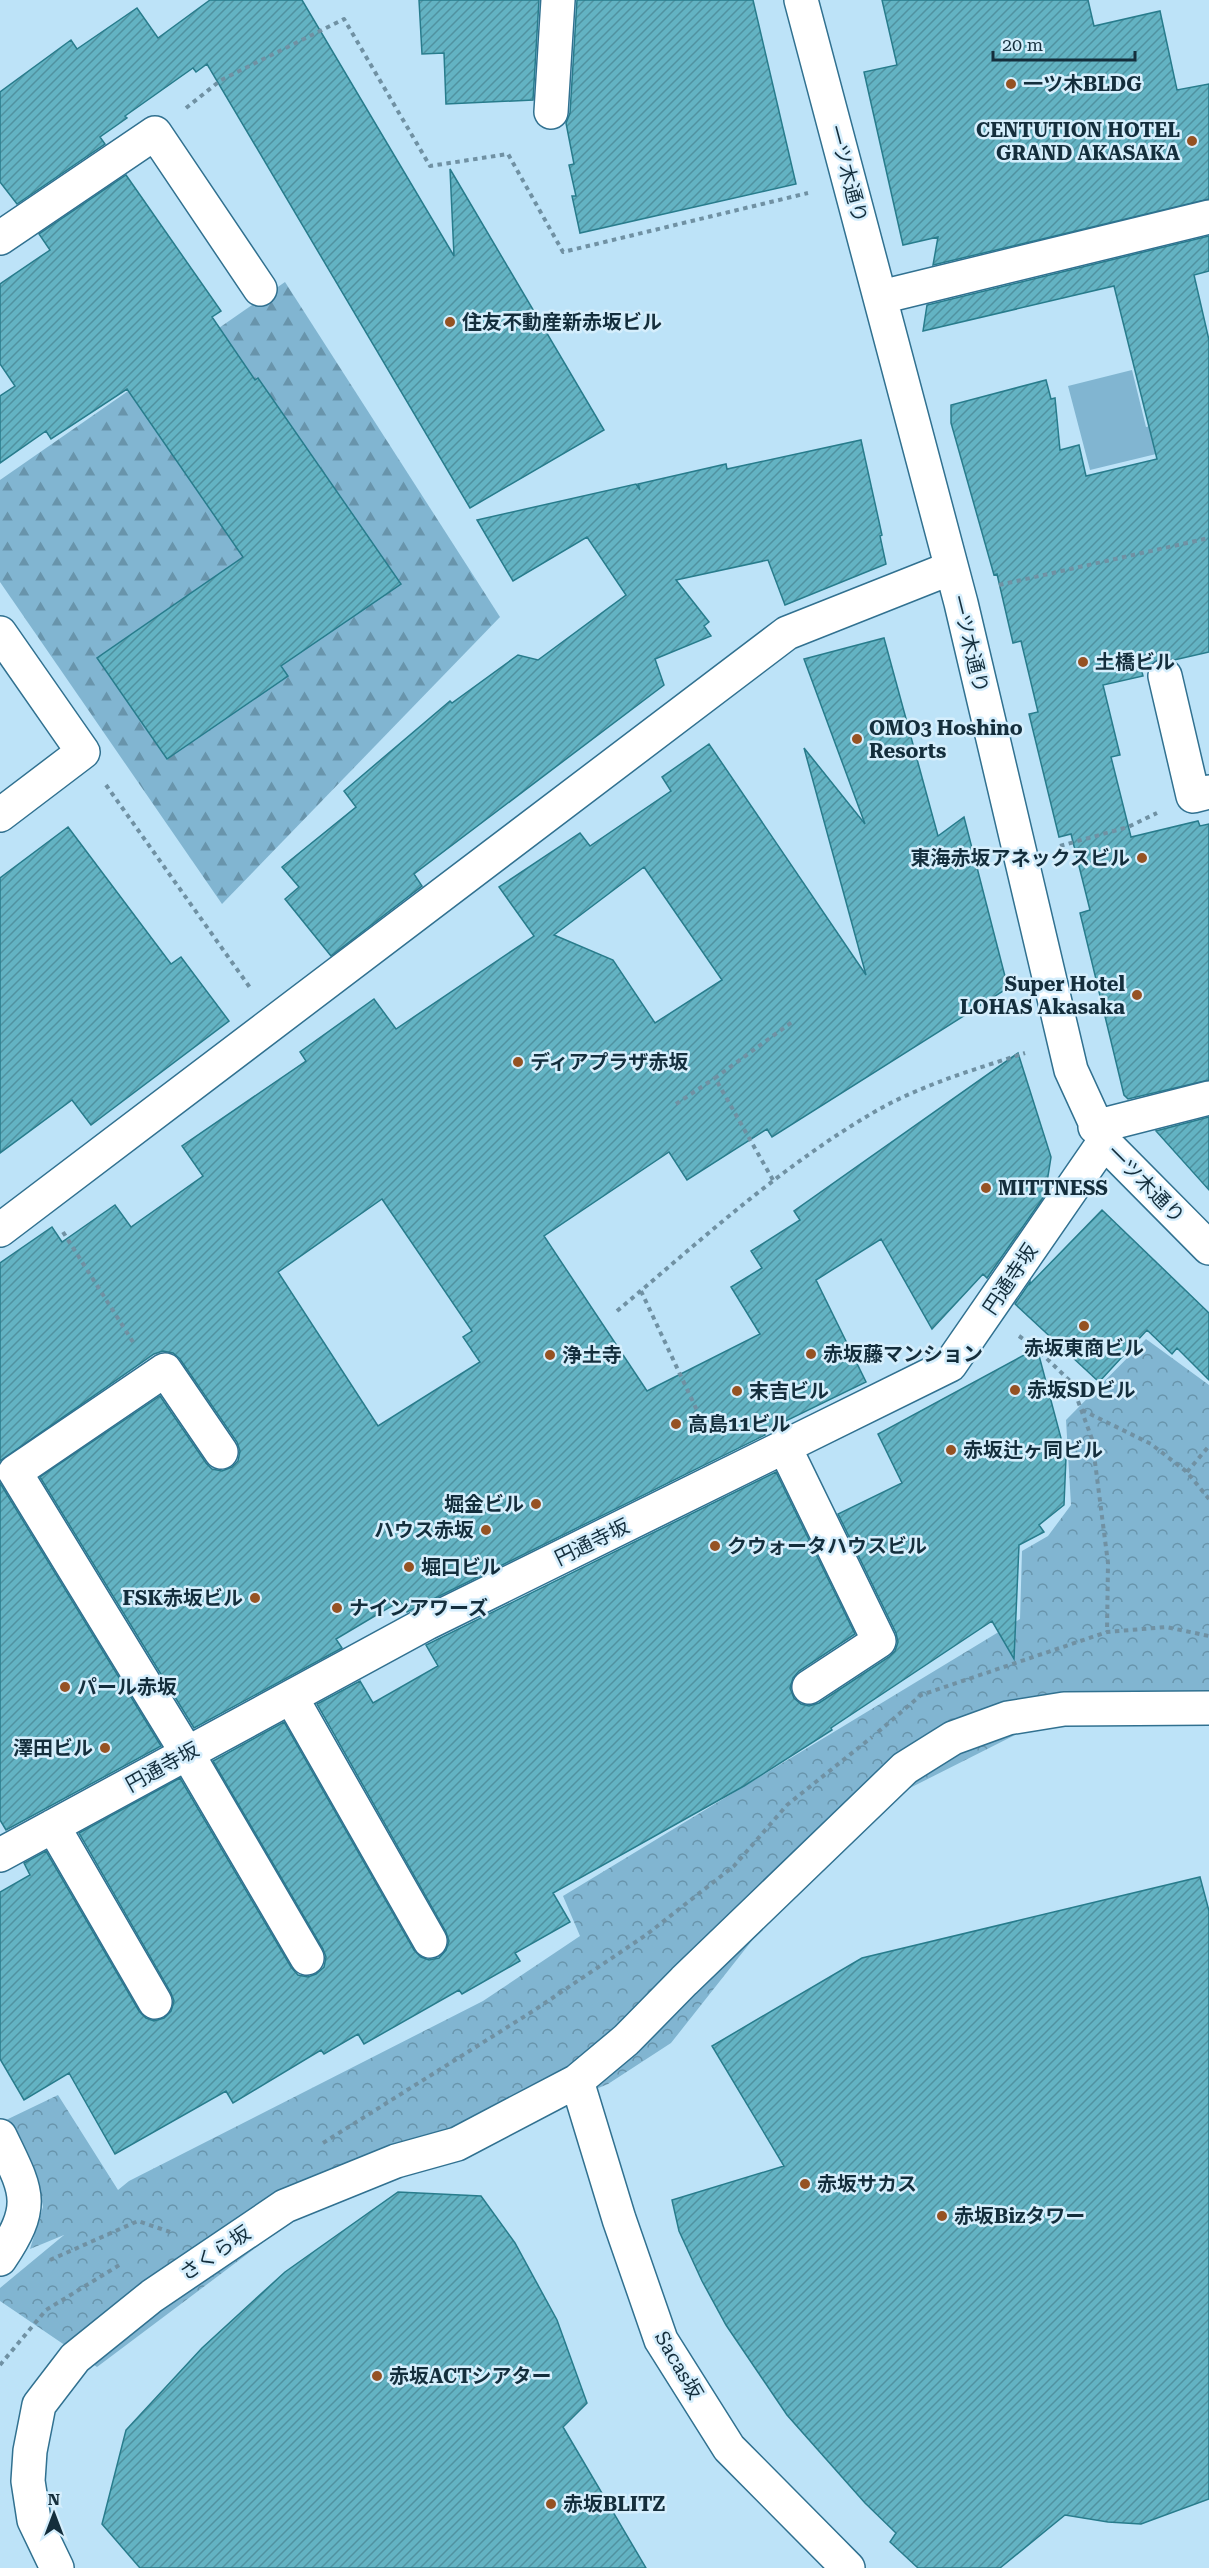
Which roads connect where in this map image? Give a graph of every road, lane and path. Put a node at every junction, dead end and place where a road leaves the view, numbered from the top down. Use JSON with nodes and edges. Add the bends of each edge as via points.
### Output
{"nodes":[{"id":1,"x":558,"y":0,"type":"edge"},
{"id":2,"x":801,"y":0,"type":"edge"},
{"id":3,"x":551,"y":112,"type":"dead end"},
{"id":4,"x":155,"y":133,"type":"junction"},
{"id":5,"x":818,"y":191,"type":"dead end"},
{"id":6,"x":1209,"y":217,"type":"edge"},
{"id":7,"x":0,"y":238,"type":"edge"},
{"id":8,"x":260,"y":289,"type":"dead end"},
{"id":9,"x":881,"y":297,"type":"junction"},
{"id":10,"x":1209,"y":538,"type":"edge"},
{"id":11,"x":951,"y":568,"type":"junction"},
{"id":12,"x":993,"y":586,"type":"dead end"},
{"id":13,"x":0,"y":633,"type":"edge"},
{"id":14,"x":1165,"y":676,"type":"dead end"},
{"id":15,"x":83,"y":752,"type":"junction"},
{"id":16,"x":1201,"y":794,"type":"edge"},
{"id":17,"x":0,"y":815,"type":"edge"},
{"id":18,"x":1055,"y":847,"type":"dead end"},
{"id":19,"x":275,"y":1022,"type":"junction"},
{"id":20,"x":792,"y":1022,"type":"dead end"},
{"id":21,"x":1033,"y":1051,"type":"dead end"},
{"id":22,"x":714,"y":1078,"type":"junction"},
{"id":23,"x":1209,"y":1098,"type":"edge"},
{"id":24,"x":676,"y":1104,"type":"dead end"},
{"id":25,"x":1100,"y":1134,"type":"junction"},
{"id":26,"x":773,"y":1180,"type":"junction"},
{"id":27,"x":42,"y":1198,"type":"junction"},
{"id":28,"x":0,"y":1230,"type":"edge"},
{"id":29,"x":1209,"y":1248,"type":"edge"},
{"id":30,"x":641,"y":1291,"type":"junction"},
{"id":31,"x":616,"y":1311,"type":"dead end"},
{"id":32,"x":985,"y":1315,"type":"junction"},
{"id":33,"x":155,"y":1377,"type":"junction"},
{"id":34,"x":1081,"y":1410,"type":"junction"},
{"id":35,"x":784,"y":1446,"type":"junction"},
{"id":36,"x":1209,"y":1446,"type":"edge"},
{"id":37,"x":221,"y":1452,"type":"dead end"},
{"id":38,"x":1187,"y":1472,"type":"junction"},
{"id":39,"x":727,"y":1475,"type":"junction"},
{"id":40,"x":1209,"y":1499,"type":"edge"},
{"id":41,"x":1107,"y":1632,"type":"junction"},
{"id":42,"x":1209,"y":1636,"type":"edge"},
{"id":43,"x":809,"y":1687,"type":"dead end"},
{"id":44,"x":291,"y":1697,"type":"junction"},
{"id":45,"x":1209,"y":1708,"type":"edge"},
{"id":46,"x":188,"y":1753,"type":"junction"},
{"id":47,"x":53,"y":1826,"type":"junction"},
{"id":48,"x":0,"y":1855,"type":"edge"},
{"id":49,"x":430,"y":1941,"type":"dead end"},
{"id":50,"x":307,"y":1958,"type":"dead end"},
{"id":51,"x":155,"y":2002,"type":"dead end"},
{"id":52,"x":577,"y":2080,"type":"junction"},
{"id":53,"x":1,"y":2139,"type":"edge"},
{"id":54,"x":316,"y":2147,"type":"dead end"},
{"id":55,"x":164,"y":2238,"type":"dead end"},
{"id":56,"x":130,"y":2258,"type":"dead end"},
{"id":57,"x":0,"y":2259,"type":"edge"},
{"id":58,"x":42,"y":2264,"type":"dead end"},
{"id":59,"x":0,"y":2365,"type":"edge"},
{"id":60,"x":57,"y":2568,"type":"edge"},
{"id":61,"x":848,"y":2568,"type":"edge"}],
"edges":[{"from":1,"to":3,"type":"street"},
{"from":2,"to":9,"type":"street","name":"一ツ木通り"},
{"from":4,"to":5,"type":"path","via":[[221,80],[344,19],[430,166],[508,154],[563,252]]},
{"from":4,"to":7,"type":"street"},
{"from":4,"to":8,"type":"street"},
{"from":6,"to":9,"type":"street"},
{"from":9,"to":11,"type":"street","name":"一ツ木通り"},
{"from":10,"to":12,"type":"path"},
{"from":11,"to":19,"type":"street","via":[[787,633]]},
{"from":11,"to":25,"type":"street","name":"一ツ木通り","via":[[1071,1070]]},
{"from":13,"to":15,"type":"street"},
{"from":14,"to":16,"type":"street"},
{"from":15,"to":17,"type":"street"},
{"from":15,"to":19,"type":"path"},
{"from":16,"to":18,"type":"path","via":[[1128,827]]},
{"from":19,"to":27,"type":"street"},
{"from":20,"to":22,"type":"path"},
{"from":21,"to":26,"type":"path","via":[[956,1076],[878,1110]]},
{"from":22,"to":24,"type":"path"},
{"from":22,"to":26,"type":"path"},
{"from":23,"to":25,"type":"street"},
{"from":25,"to":29,"type":"street","name":"一ツ木通り"},
{"from":25,"to":32,"type":"street","name":"円通寺坂"},
{"from":26,"to":30,"type":"path"},
{"from":27,"to":28,"type":"street"},
{"from":27,"to":33,"type":"path"},
{"from":30,"to":31,"type":"path"},
{"from":30,"to":39,"type":"path"},
{"from":32,"to":34,"type":"path","via":[[1035,1347],[1071,1382]]},
{"from":32,"to":35,"type":"street","name":"円通寺坂","via":[[950,1365]]},
{"from":33,"to":37,"type":"street","via":[[165,1370]]},
{"from":33,"to":46,"type":"street","via":[[15,1472]]},
{"from":34,"to":38,"type":"path","via":[[1151,1444]]},
{"from":34,"to":41,"type":"path","via":[[1092,1438],[1108,1563]]},
{"from":35,"to":39,"type":"street","name":"円通寺坂"},
{"from":35,"to":43,"type":"street","via":[[879,1641]]},
{"from":36,"to":38,"type":"path"},
{"from":38,"to":40,"type":"path"},
{"from":39,"to":44,"type":"street","name":"円通寺坂","via":[[427,1623]]},
{"from":41,"to":42,"type":"path","via":[[1166,1627]]},
{"from":41,"to":54,"type":"path","via":[[921,1695],[787,1805],[734,1866],[646,1935]]},
{"from":44,"to":46,"type":"street","name":"円通寺坂"},
{"from":44,"to":49,"type":"street"},
{"from":45,"to":52,"type":"street","name":"さくら坂","via":[[1064,1709],[1008,1718],[953,1738],[897,1775],[626,2040]]},
{"from":46,"to":47,"type":"street","name":"円通寺坂"},
{"from":46,"to":50,"type":"street"},
{"from":47,"to":48,"type":"street","name":"円通寺坂"},
{"from":47,"to":51,"type":"street"},
{"from":52,"to":60,"type":"street","name":"さくら坂","via":[[457,2144],[396,2161],[285,2206],[152,2296],[75,2358],[39,2405],[30,2451],[28,2481],[34,2520]]},
{"from":52,"to":61,"type":"street","name":"Sacas坂","via":[[618,2219],[661,2340],[729,2448]]},
{"from":53,"to":57,"type":"street","via":[[19,2174],[26,2203],[16,2235]]},
{"from":55,"to":58,"type":"path","via":[[171,2233],[138,2221]]},
{"from":56,"to":59,"type":"path","via":[[46,2310]]}]}
